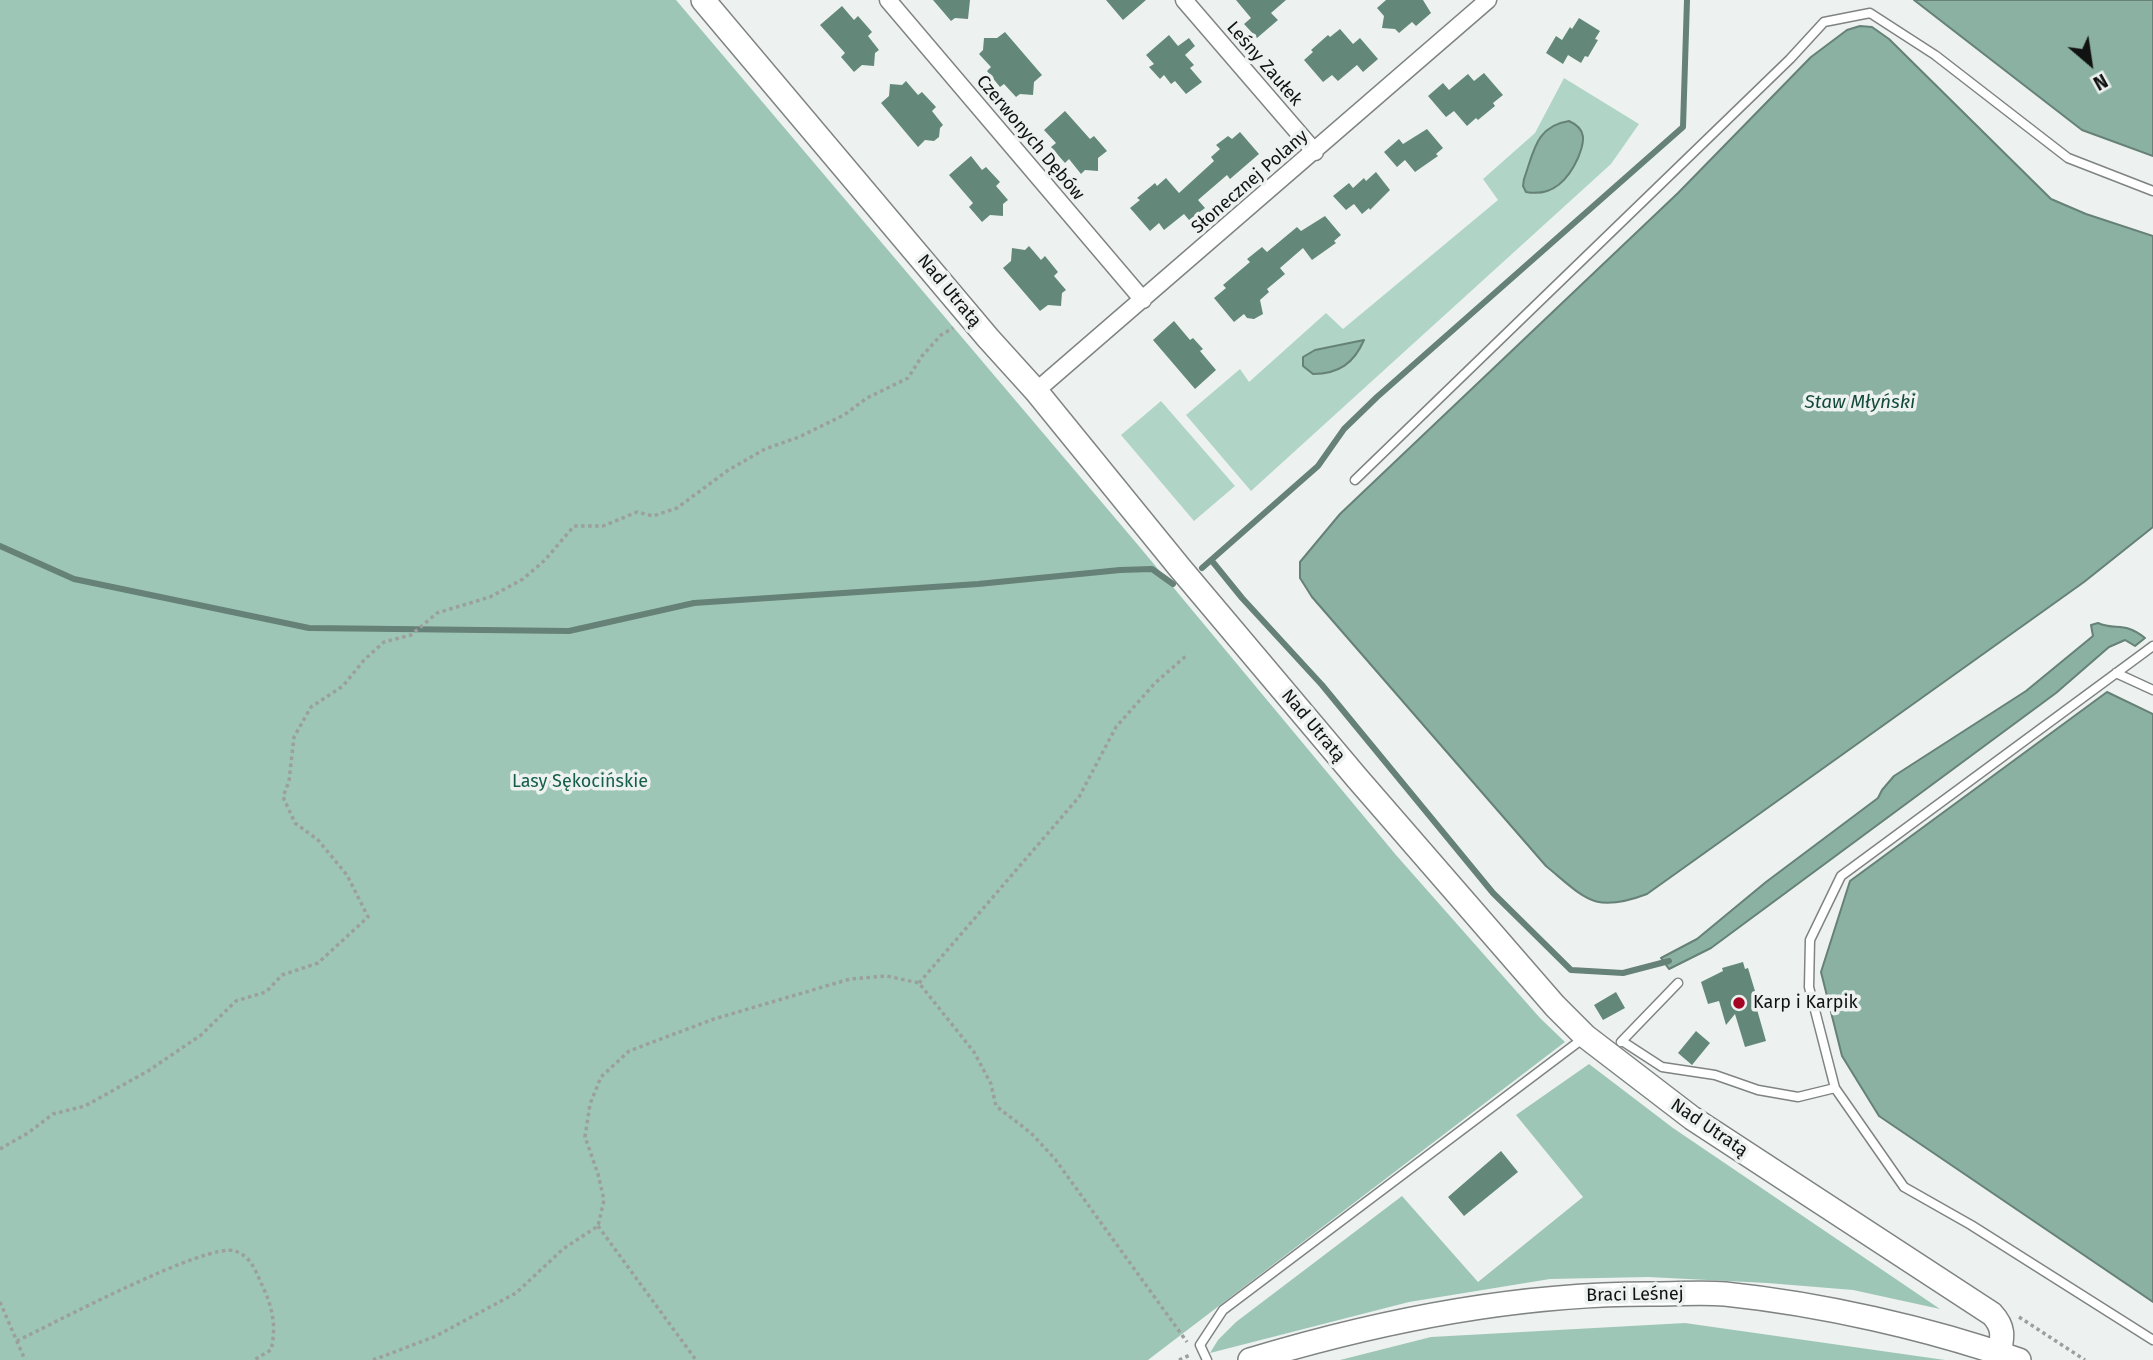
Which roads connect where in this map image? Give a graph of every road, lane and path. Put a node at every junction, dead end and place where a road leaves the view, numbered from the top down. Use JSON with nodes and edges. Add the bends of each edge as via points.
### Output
{"nodes":[{"id":1,"x":703,"y":0,"type":"edge"},
{"id":2,"x":888,"y":0,"type":"edge"},
{"id":3,"x":1184,"y":0,"type":"edge"},
{"id":4,"x":1488,"y":0,"type":"edge"},
{"id":5,"x":1315,"y":152,"type":"junction"},
{"id":6,"x":2153,"y":191,"type":"edge"},
{"id":7,"x":1143,"y":300,"type":"junction"},
{"id":8,"x":961,"y":323,"type":"dead end"},
{"id":9,"x":1036,"y":391,"type":"junction"},
{"id":10,"x":1355,"y":480,"type":"dead end"},
{"id":11,"x":2153,"y":646,"type":"edge"},
{"id":12,"x":1187,"y":654,"type":"dead end"},
{"id":13,"x":2116,"y":673,"type":"junction"},
{"id":14,"x":2153,"y":690,"type":"edge"},
{"id":15,"x":919,"y":983,"type":"junction"},
{"id":16,"x":1678,"y":983,"type":"dead end"},
{"id":17,"x":1586,"y":1036,"type":"junction"},
{"id":18,"x":1616,"y":1048,"type":"junction"},
{"id":19,"x":1835,"y":1088,"type":"junction"},
{"id":20,"x":0,"y":1149,"type":"edge"},
{"id":21,"x":598,"y":1226,"type":"junction"},
{"id":22,"x":0,"y":1302,"type":"edge"},
{"id":23,"x":2153,"y":1340,"type":"edge"},
{"id":24,"x":17,"y":1341,"type":"junction"},
{"id":25,"x":2009,"y":1356,"type":"edge"},
{"id":26,"x":25,"y":1360,"type":"edge"},
{"id":27,"x":254,"y":1360,"type":"edge"},
{"id":28,"x":373,"y":1360,"type":"edge"},
{"id":29,"x":696,"y":1360,"type":"edge"},
{"id":30,"x":1179,"y":1360,"type":"edge"},
{"id":31,"x":1207,"y":1360,"type":"edge"},
{"id":32,"x":1250,"y":1360,"type":"edge"}],
"edges":[{"from":1,"to":9,"type":"street","name":"Nad Utratą"},
{"from":2,"to":7,"type":"street","name":"Czerwonych Dębów"},
{"from":3,"to":5,"type":"street","name":"Leśny Zaułek"},
{"from":4,"to":5,"type":"street","name":"Słonecznej Polany"},
{"from":5,"to":7,"type":"street","name":"Słonecznej Polany"},
{"from":6,"to":10,"type":"lane","via":[[2068,158],[1935,55],[1870,13],[1824,22]]},
{"from":7,"to":9,"type":"street","name":"Słonecznej Polany"},
{"from":8,"to":20,"type":"path","via":[[941,335],[908,378],[799,438],[765,449],[677,508],[653,516],[637,512],[603,526],[574,526],[523,579],[490,597],[437,613],[411,635],[384,642],[342,686],[311,707],[294,737],[283,797],[295,823],[318,839],[347,875],[368,916],[318,963],[282,975],[266,992],[236,1001],[201,1035],[148,1071],[85,1106],[53,1114]]},
{"from":9,"to":17,"type":"street","name":"Nad Utratą","via":[[1366,788],[1526,975]]},
{"from":11,"to":13,"type":"lane"},
{"from":12,"to":15,"type":"path","via":[[1116,727],[1079,797]]},
{"from":13,"to":14,"type":"lane"},
{"from":13,"to":19,"type":"lane","via":[[1841,876],[1810,940],[1809,987]]},
{"from":15,"to":21,"type":"path","via":[[887,976],[850,979],[714,1019],[629,1051],[601,1077],[584,1137],[604,1200]]},
{"from":15,"to":30,"type":"path","via":[[974,1052],[991,1084],[996,1106],[1031,1133],[1055,1160],[1195,1352]]},
{"from":16,"to":18,"type":"lane"},
{"from":17,"to":18,"type":"street","name":"Nad Utratą"},
{"from":17,"to":31,"type":"lane","via":[[1223,1310],[1200,1345]]},
{"from":18,"to":19,"type":"lane","via":[[1662,1067],[1715,1075],[1758,1090],[1798,1097]]},
{"from":18,"to":25,"type":"street","name":"Nad Utratą","via":[[1692,1118],[1992,1314],[2000,1323]]},
{"from":19,"to":23,"type":"lane","via":[[1904,1187]]},
{"from":21,"to":28,"type":"path","via":[[563,1249],[516,1293],[436,1336]]},
{"from":21,"to":29,"type":"path"},
{"from":22,"to":24,"type":"path"},
{"from":24,"to":26,"type":"path"},
{"from":24,"to":27,"type":"path","via":[[187,1261],[221,1249],[234,1250],[251,1261],[274,1321],[271,1350]]},
{"from":25,"to":32,"type":"street","name":"Braci Leśnej","via":[[1909,1328],[1789,1303],[1723,1294],[1599,1293],[1399,1320]]}]}
